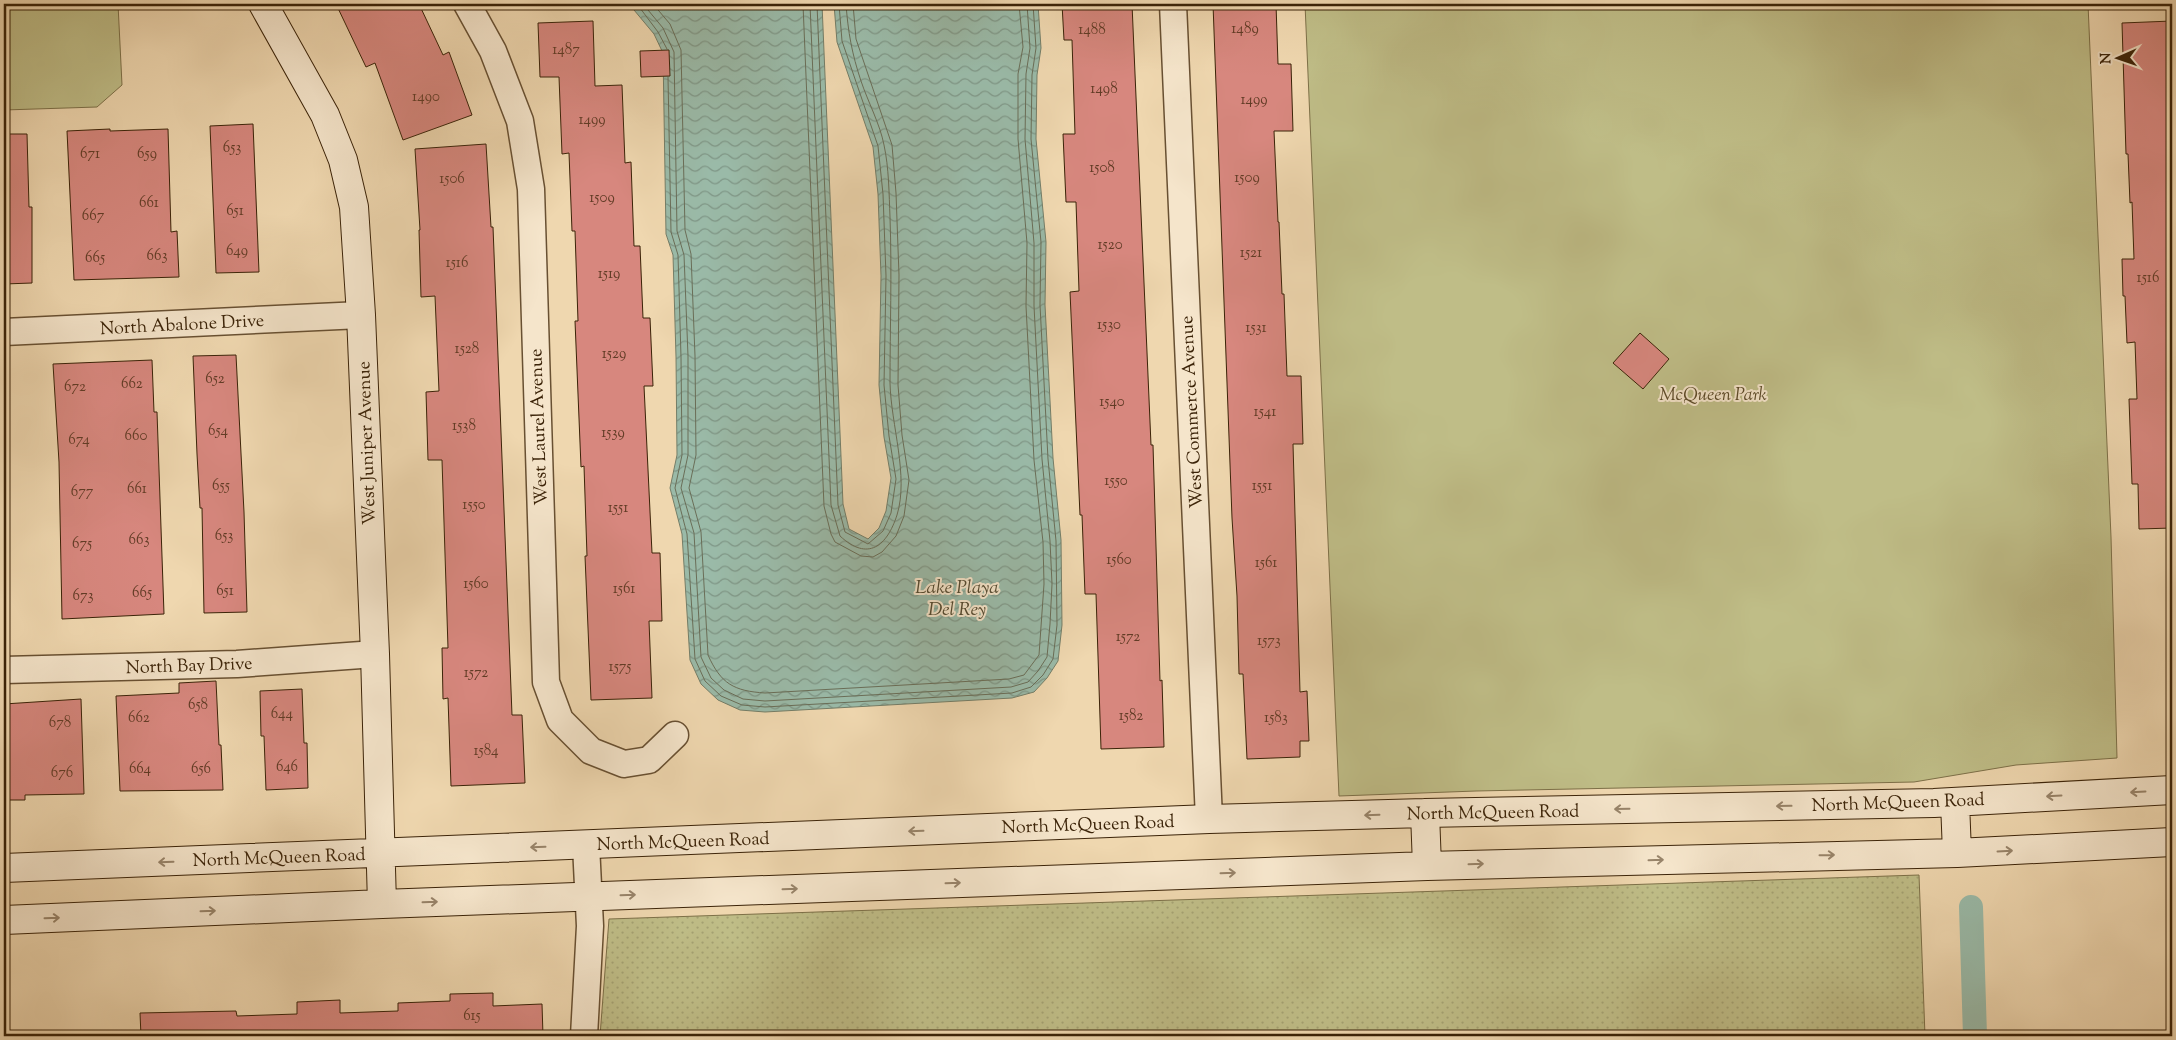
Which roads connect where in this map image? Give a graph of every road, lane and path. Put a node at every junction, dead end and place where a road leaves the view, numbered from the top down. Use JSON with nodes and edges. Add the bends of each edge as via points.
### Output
{"nodes":[{"id":1,"x":263,"y":4,"type":"edge"},
{"id":2,"x":467,"y":4,"type":"edge"},
{"id":3,"x":1173,"y":4,"type":"edge"},
{"id":4,"x":361,"y":315,"type":"junction"},
{"id":5,"x":4,"y":332,"type":"edge"},
{"id":6,"x":375,"y":654,"type":"junction"},
{"id":7,"x":4,"y":670,"type":"edge"},
{"id":8,"x":675,"y":735,"type":"dead end"},
{"id":9,"x":2172,"y":790,"type":"edge"},
{"id":10,"x":1955,"y":802,"type":"junction"},
{"id":11,"x":1425,"y":813,"type":"junction"},
{"id":12,"x":1209,"y":820,"type":"junction"},
{"id":13,"x":2172,"y":842,"type":"edge"},
{"id":14,"x":586,"y":845,"type":"junction"},
{"id":15,"x":381,"y":853,"type":"junction"},
{"id":16,"x":1957,"y":853,"type":"junction"},
{"id":17,"x":1427,"y":866,"type":"junction"},
{"id":18,"x":4,"y":868,"type":"edge"},
{"id":19,"x":588,"y":897,"type":"junction"},
{"id":20,"x":382,"y":904,"type":"junction"},
{"id":21,"x":4,"y":920,"type":"edge"},
{"id":22,"x":584,"y":1036,"type":"edge"}],
"edges":[{"from":1,"to":4,"type":"main road","name":"West Juniper Avenue","via":[[324,115],[343,160],[354,207]]},
{"from":2,"to":8,"type":"street","name":"West Laurel Avenue","via":[[493,51],[520,121],[531,190],[546,682],[560,720],[591,751],[624,764],[649,760]]},
{"from":3,"to":12,"type":"street","name":"West Commerce Avenue"},
{"from":4,"to":5,"type":"street","name":"North Abalone Drive"},
{"from":4,"to":6,"type":"main road","name":"West Juniper Avenue"},
{"from":6,"to":7,"type":"street","name":"North Bay Drive","via":[[237,664]]},
{"from":6,"to":15,"type":"main road","name":"West Juniper Avenue"},
{"from":9,"to":10,"type":"main road","name":"North McQueen Road","one_way":true},
{"from":10,"to":11,"type":"main road","name":"North McQueen Road","one_way":true},
{"from":10,"to":16,"type":"main road"},
{"from":11,"to":12,"type":"main road","name":"North McQueen Road","one_way":true},
{"from":11,"to":17,"type":"main road"},
{"from":12,"to":14,"type":"main road","name":"North McQueen Road","one_way":true},
{"from":16,"to":13,"type":"main road","one_way":true},
{"from":14,"to":15,"type":"main road","name":"North McQueen Road","one_way":true},
{"from":14,"to":19,"type":"street"},
{"from":15,"to":18,"type":"main road","name":"North McQueen Road","one_way":true},
{"from":15,"to":20,"type":"main road","name":"West Juniper Avenue"},
{"from":17,"to":16,"type":"main road","one_way":true},
{"from":19,"to":17,"type":"main road","one_way":true},
{"from":20,"to":19,"type":"main road","one_way":true},
{"from":19,"to":22,"type":"street","via":[[590,926]]},
{"from":21,"to":20,"type":"main road","one_way":true}]}
